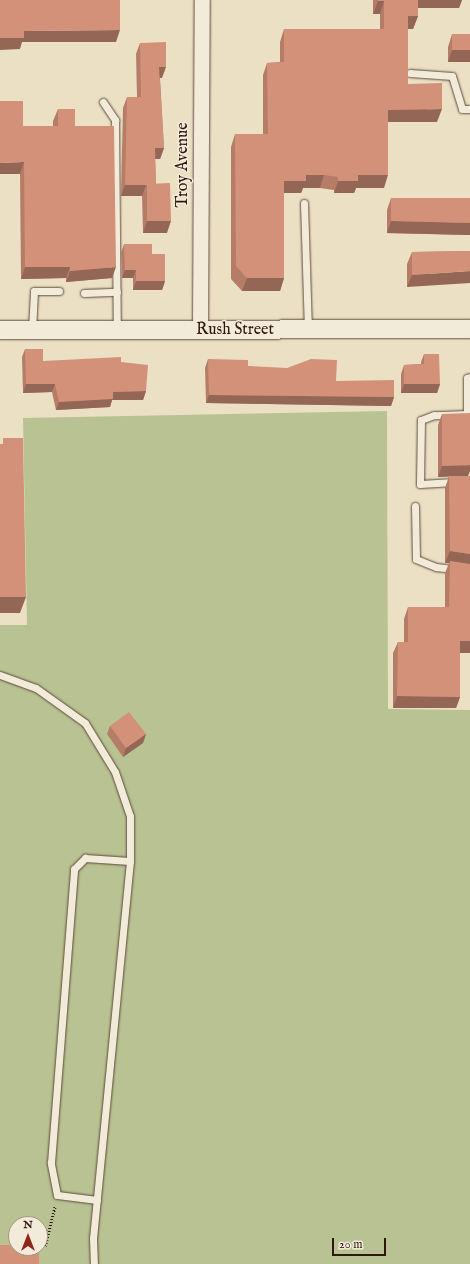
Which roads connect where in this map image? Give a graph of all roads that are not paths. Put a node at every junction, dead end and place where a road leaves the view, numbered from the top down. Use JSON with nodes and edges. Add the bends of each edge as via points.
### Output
{"nodes":[{"id":1,"x":202,"y":0,"type":"edge"},
{"id":2,"x":410,"y":73,"type":"edge"},
{"id":3,"x":103,"y":102,"type":"dead end"},
{"id":4,"x":470,"y":110,"type":"edge"},
{"id":5,"x":304,"y":203,"type":"dead end"},
{"id":6,"x":59,"y":291,"type":"dead end"},
{"id":7,"x":117,"y":292,"type":"junction"},
{"id":8,"x":84,"y":293,"type":"dead end"},
{"id":9,"x":470,"y":329,"type":"edge"},
{"id":10,"x":0,"y":330,"type":"edge"},
{"id":11,"x":32,"y":330,"type":"junction"},
{"id":12,"x":117,"y":330,"type":"junction"},
{"id":13,"x":200,"y":330,"type":"junction"},
{"id":14,"x":308,"y":330,"type":"junction"},
{"id":15,"x":470,"y":377,"type":"edge"},
{"id":16,"x":470,"y":481,"type":"edge"},
{"id":17,"x":415,"y":506,"type":"dead end"},
{"id":18,"x":470,"y":571,"type":"edge"},
{"id":19,"x":0,"y":675,"type":"edge"},
{"id":20,"x":130,"y":861,"type":"junction"},
{"id":21,"x":96,"y":1200,"type":"junction"},
{"id":22,"x":94,"y":1264,"type":"edge"}],
"edges":[{"from":1,"to":13,"type":"street","name":"Troy Avenue"},
{"from":2,"to":4,"type":"lane","via":[[452,76],[462,109]]},
{"from":3,"to":7,"type":"lane","via":[[115,120]]},
{"from":5,"to":14,"type":"lane"},
{"from":6,"to":11,"type":"lane","via":[[34,291]]},
{"from":7,"to":8,"type":"lane"},
{"from":7,"to":12,"type":"lane"},
{"from":9,"to":14,"type":"street","name":"Rush Street"},
{"from":10,"to":11,"type":"street","name":"Rush Street"},
{"from":11,"to":12,"type":"street","name":"Rush Street"},
{"from":12,"to":13,"type":"street","name":"Rush Street"},
{"from":13,"to":14,"type":"street","name":"Rush Street"},
{"from":15,"to":16,"type":"lane","via":[[467,378],[467,414],[434,415],[421,420],[420,484]]},
{"from":17,"to":18,"type":"lane","via":[[416,559],[436,567]]},
{"from":19,"to":20,"type":"lane","via":[[36,688],[85,723],[115,772],[130,816]]},
{"from":20,"to":21,"type":"lane"},
{"from":20,"to":21,"type":"lane","via":[[85,858],[74,869],[51,1163],[57,1195]]},
{"from":21,"to":22,"type":"lane"}]}
